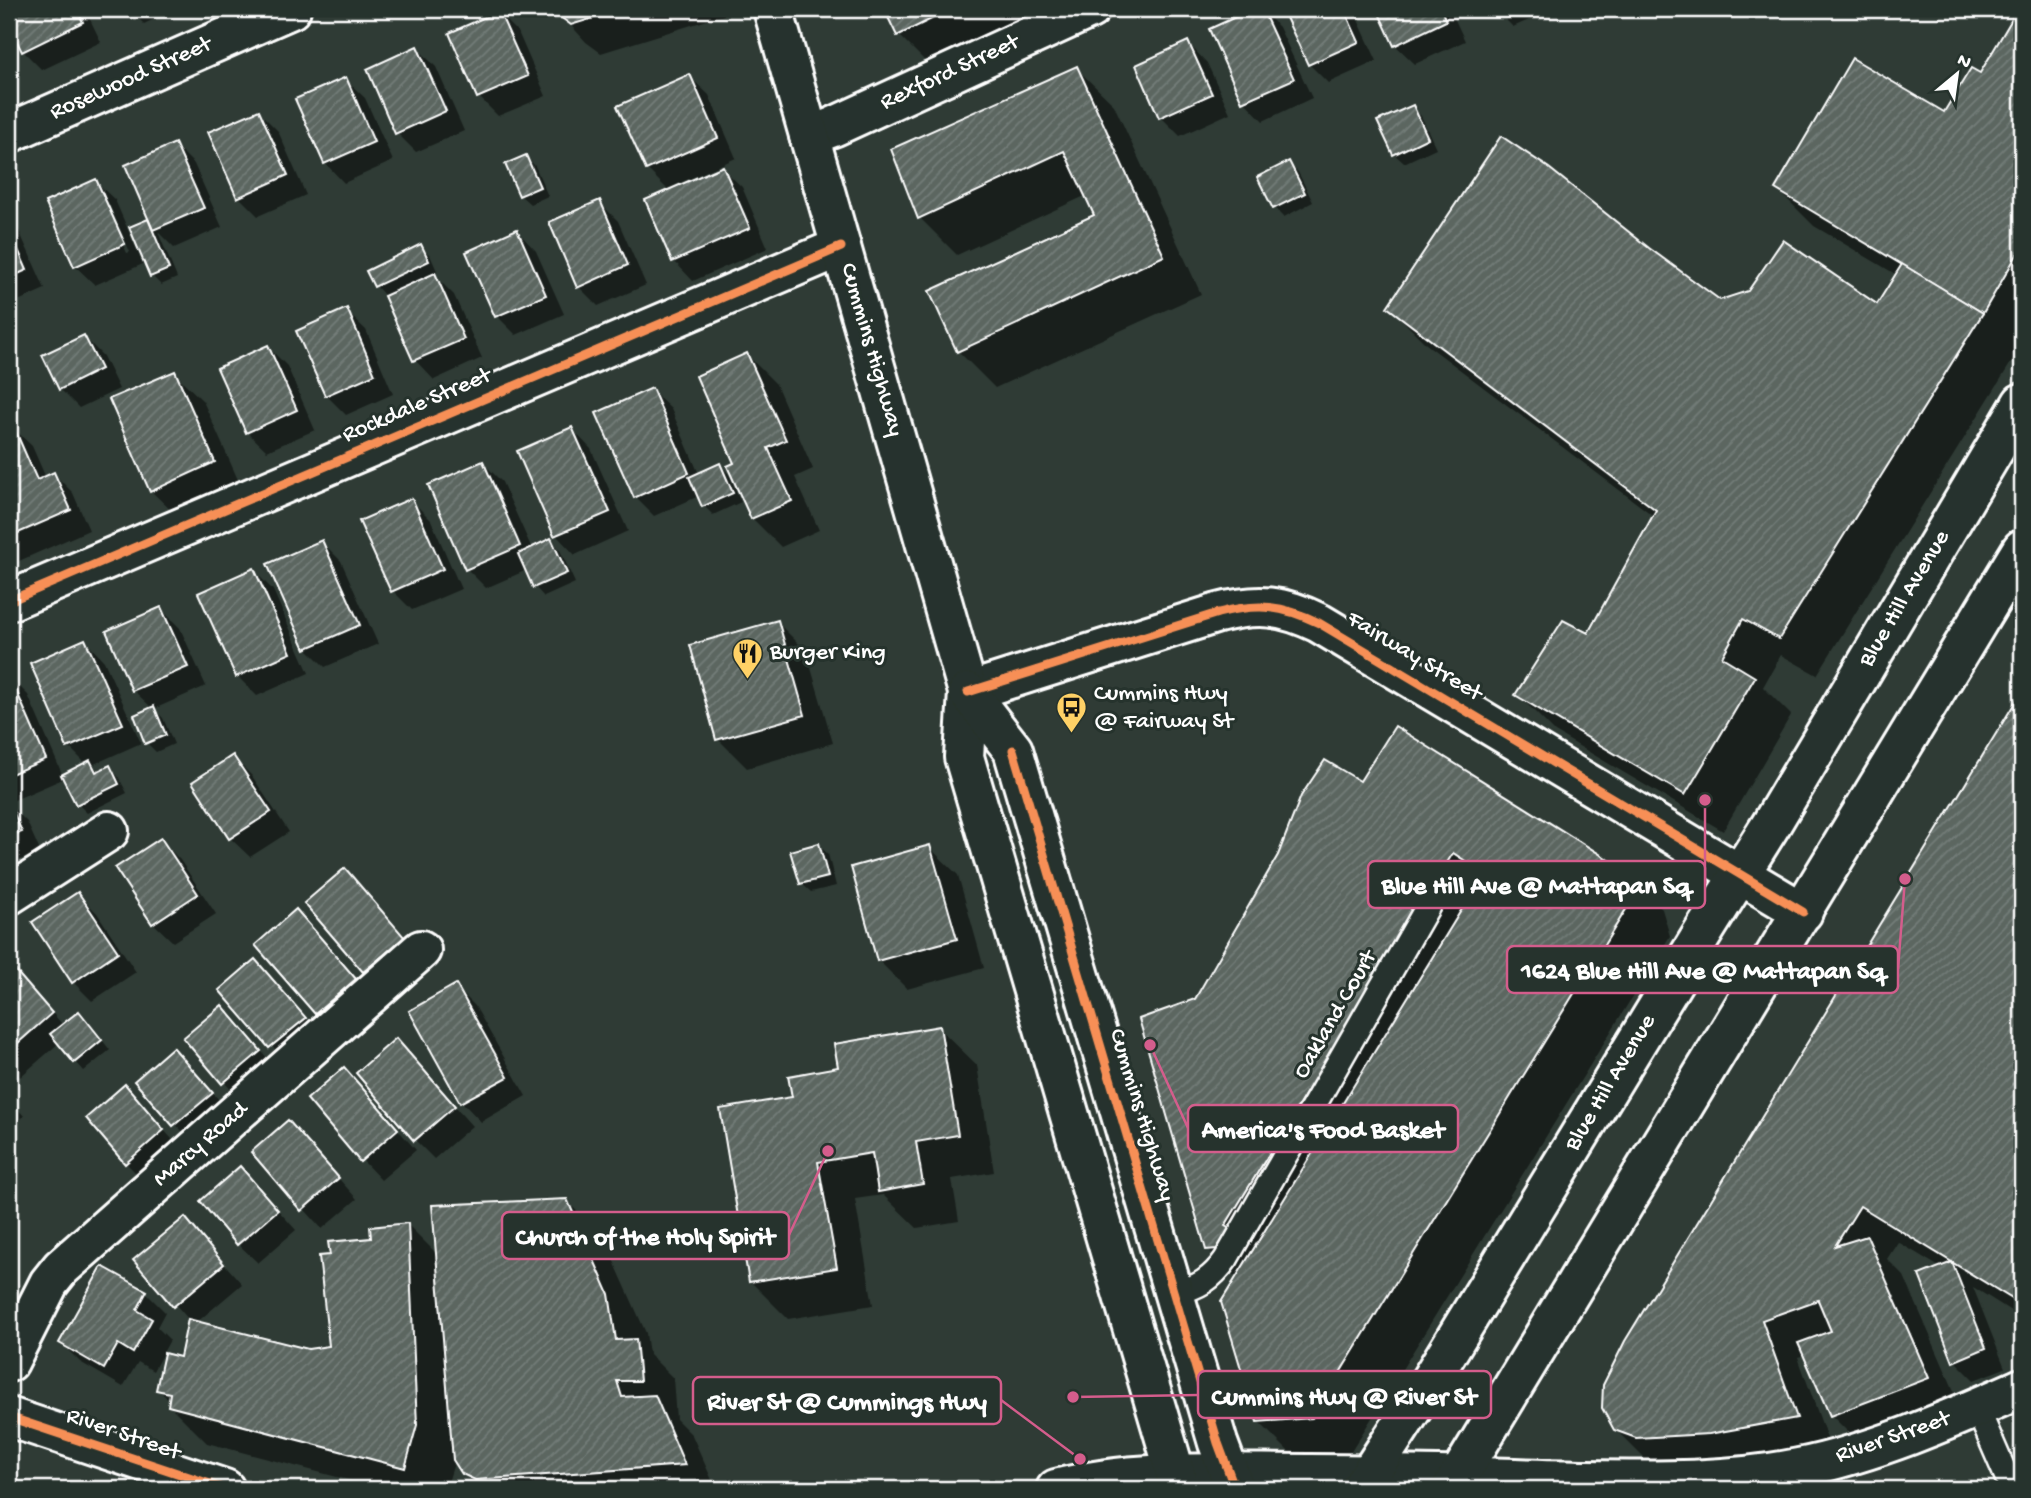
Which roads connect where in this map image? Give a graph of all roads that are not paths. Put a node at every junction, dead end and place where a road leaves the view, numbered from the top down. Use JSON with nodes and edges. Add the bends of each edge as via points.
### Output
{"nodes":[{"id":1,"x":291,"y":9,"type":"edge"},
{"id":2,"x":773,"y":9,"type":"edge"},
{"id":3,"x":1090,"y":9,"type":"edge"},
{"id":4,"x":9,"y":133,"type":"edge"},
{"id":5,"x":809,"y":136,"type":"junction"},
{"id":6,"x":841,"y":247,"type":"junction"},
{"id":7,"x":2022,"y":403,"type":"edge"},
{"id":8,"x":2022,"y":549,"type":"edge"},
{"id":9,"x":9,"y":601,"type":"edge"},
{"id":10,"x":968,"y":692,"type":"junction"},
{"id":11,"x":109,"y":831,"type":"dead end"},
{"id":12,"x":1740,"y":874,"type":"junction"},
{"id":13,"x":1439,"y":887,"type":"dead end"},
{"id":14,"x":9,"y":895,"type":"edge"},
{"id":15,"x":1803,"y":912,"type":"junction"},
{"id":16,"x":421,"y":950,"type":"dead end"},
{"id":17,"x":1174,"y":1293,"type":"junction"},
{"id":18,"x":9,"y":1362,"type":"edge"},
{"id":19,"x":2022,"y":1388,"type":"edge"},
{"id":20,"x":1977,"y":1408,"type":"junction"},
{"id":21,"x":9,"y":1417,"type":"edge"},
{"id":22,"x":1760,"y":1474,"type":"junction"},
{"id":23,"x":1178,"y":1482,"type":"edge"},
{"id":24,"x":1232,"y":1482,"type":"edge"},
{"id":25,"x":1365,"y":1482,"type":"edge"},
{"id":26,"x":1463,"y":1485,"type":"edge"},
{"id":27,"x":225,"y":1489,"type":"edge"},
{"id":28,"x":1056,"y":1489,"type":"edge"},
{"id":29,"x":1717,"y":1489,"type":"edge"},
{"id":30,"x":2012,"y":1489,"type":"edge"}],
"edges":[{"from":1,"to":4,"type":"main road","name":"Rosewood Street"},
{"from":2,"to":5,"type":"main road","name":"Cummins Highway"},
{"from":3,"to":5,"type":"main road","name":"Rexford Street"},
{"from":5,"to":6,"type":"main road","name":"Cummins Highway"},
{"from":6,"to":9,"type":"main road","name":"Rockdale Street"},
{"from":6,"to":10,"type":"main road","name":"Cummins Highway"},
{"from":7,"to":12,"type":"main road","name":"Blue Hill Avenue"},
{"from":8,"to":15,"type":"main road"},
{"from":10,"to":12,"type":"main road","name":"Fairway Street","via":[[1218,613],[1277,607],[1320,623]]},
{"from":10,"to":17,"type":"main road","name":"Cummins Highway","via":[[1013,750]]},
{"from":10,"to":23,"type":"main road","name":"Cummins Highway","via":[[964,757]]},
{"from":11,"to":14,"type":"main road"},
{"from":12,"to":15,"type":"main road","name":"Fairway Street"},
{"from":12,"to":25,"type":"main road","name":"Blue Hill Avenue"},
{"from":13,"to":17,"type":"lane","name":"Oakland Court","via":[[1226,1259],[1205,1283]]},
{"from":15,"to":26,"type":"main road"},
{"from":16,"to":18,"type":"main road","name":"Marcy Road","via":[[61,1268]]},
{"from":17,"to":24,"type":"main road","name":"Cummins Highway"},
{"from":19,"to":20,"type":"main road","name":"River Street"},
{"from":20,"to":22,"type":"main road","name":"River Street","via":[[1876,1448]]},
{"from":20,"to":30,"type":"lane"},
{"from":21,"to":27,"type":"main road","name":"River Street"},
{"from":22,"to":26,"type":"main road","name":"River Street","via":[[1666,1481]]},
{"from":22,"to":29,"type":"main road","name":"River Street"},
{"from":23,"to":24,"type":"main road","name":"River Street"},
{"from":23,"to":28,"type":"main road","name":"River Street","via":[[1120,1477]]},
{"from":24,"to":25,"type":"main road","name":"River Street"},
{"from":25,"to":26,"type":"main road","name":"River Street"}]}
